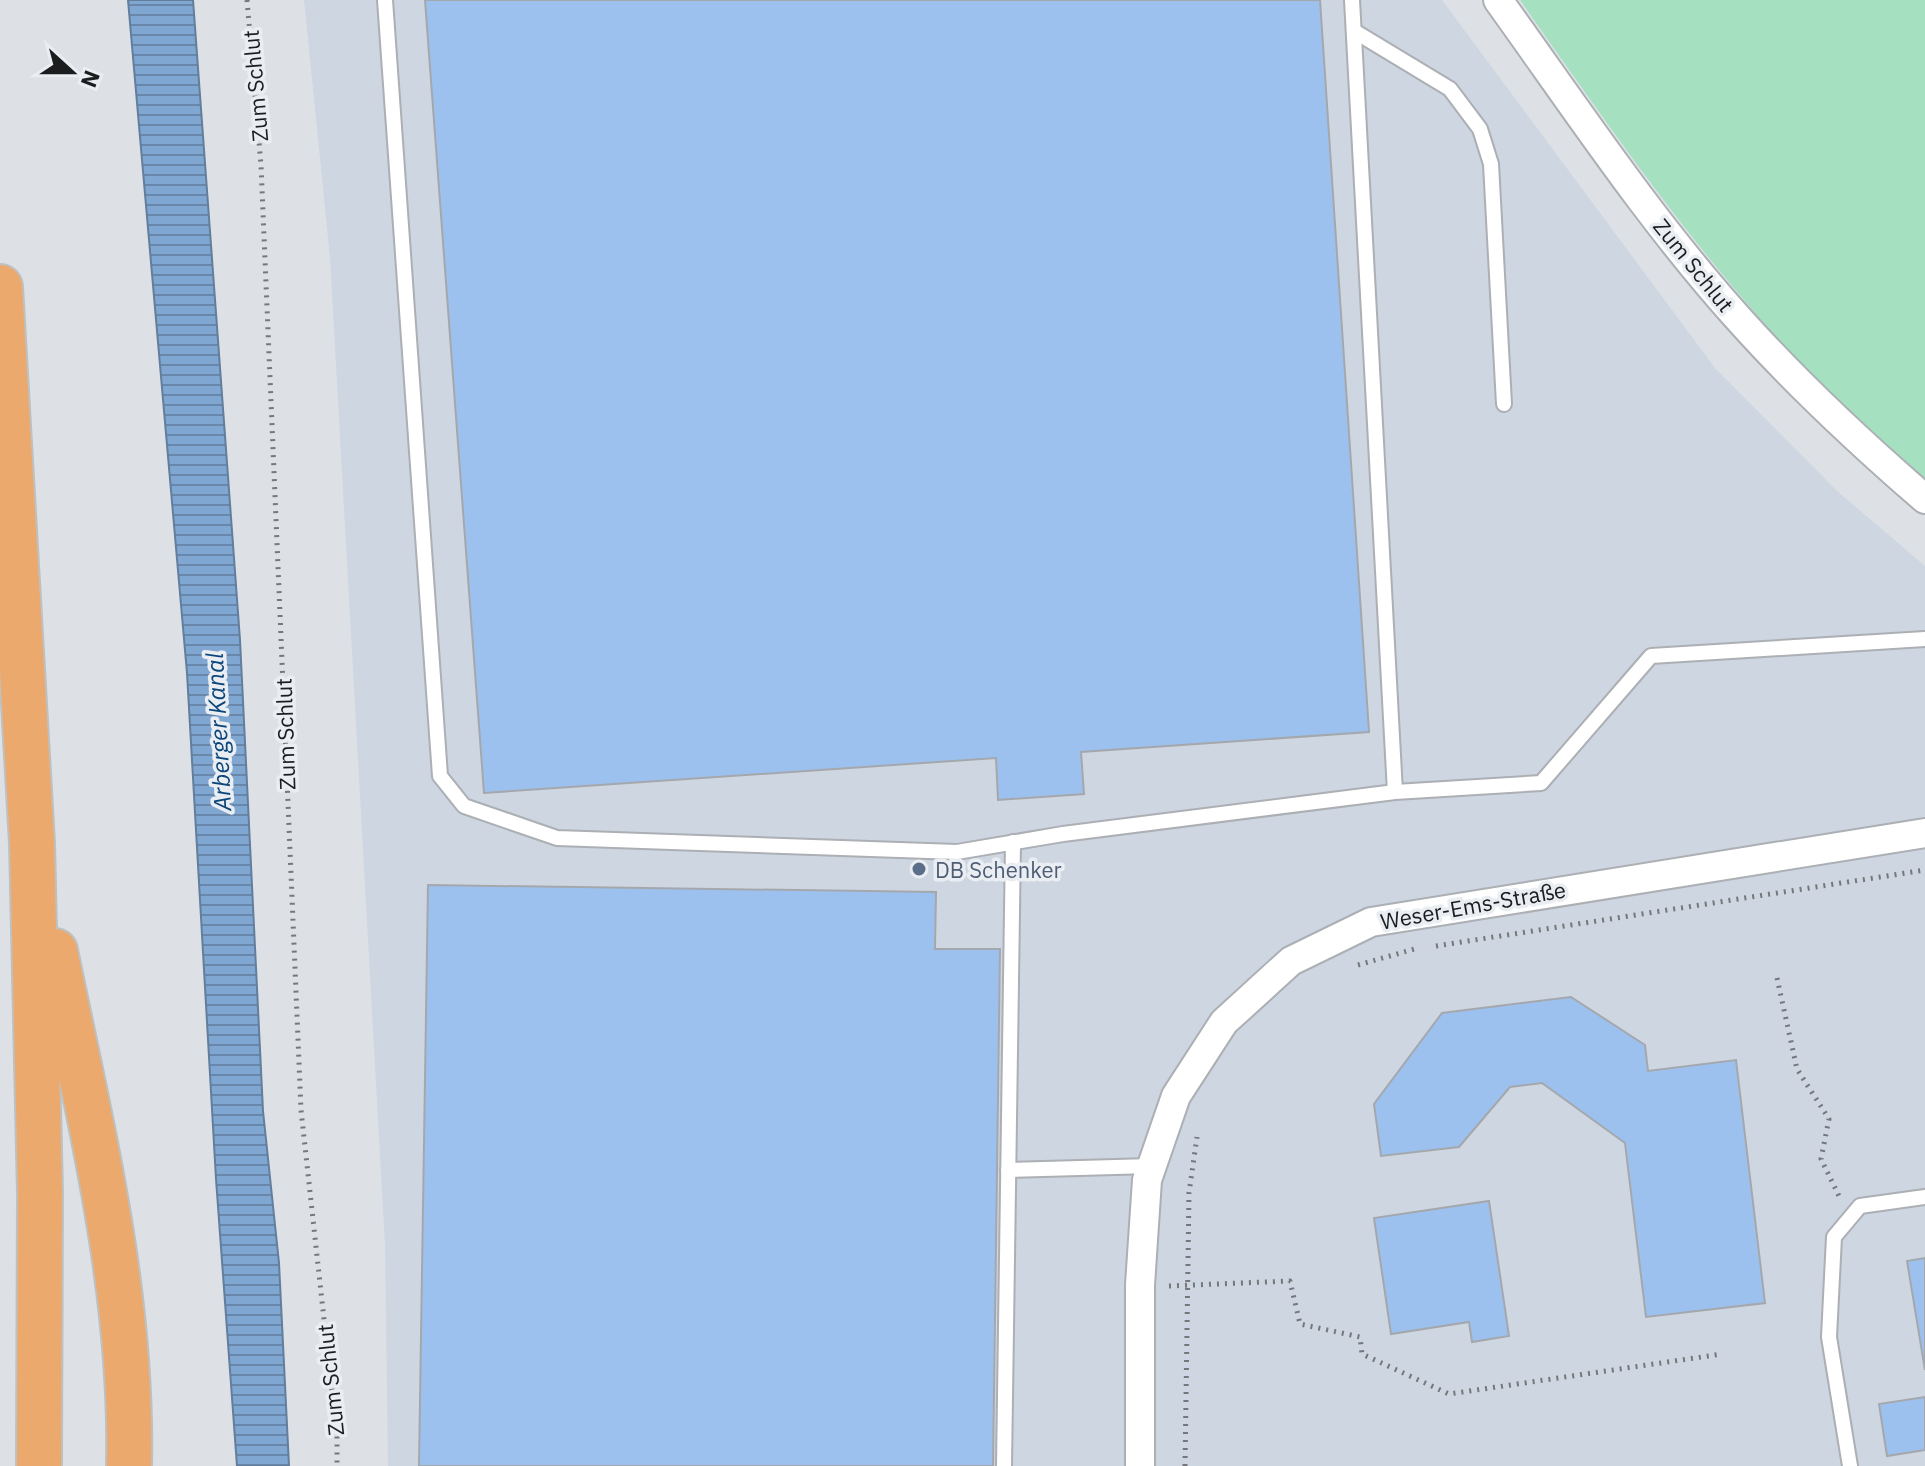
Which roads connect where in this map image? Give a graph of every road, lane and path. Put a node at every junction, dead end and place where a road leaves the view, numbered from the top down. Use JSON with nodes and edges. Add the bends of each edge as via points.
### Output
{"nodes":[{"id":1,"x":247,"y":0,"type":"edge"},
{"id":2,"x":385,"y":0,"type":"edge"},
{"id":3,"x":1352,"y":0,"type":"edge"},
{"id":4,"x":1498,"y":0,"type":"edge"},
{"id":5,"x":1354,"y":31,"type":"junction"},
{"id":6,"x":0,"y":287,"type":"edge"},
{"id":7,"x":1504,"y":404,"type":"dead end"},
{"id":8,"x":1925,"y":499,"type":"edge"},
{"id":9,"x":1925,"y":639,"type":"edge"},
{"id":10,"x":1395,"y":792,"type":"junction"},
{"id":11,"x":1925,"y":833,"type":"edge"},
{"id":12,"x":1013,"y":842,"type":"junction"},
{"id":13,"x":32,"y":843,"type":"junction"},
{"id":14,"x":1925,"y":870,"type":"edge"},
{"id":15,"x":1353,"y":967,"type":"dead end"},
{"id":16,"x":1777,"y":978,"type":"dead end"},
{"id":17,"x":1200,"y":1128,"type":"dead end"},
{"id":18,"x":1152,"y":1166,"type":"junction"},
{"id":19,"x":1008,"y":1170,"type":"junction"},
{"id":20,"x":1925,"y":1197,"type":"edge"},
{"id":21,"x":1849,"y":1219,"type":"junction"},
{"id":22,"x":1140,"y":1285,"type":"junction"},
{"id":23,"x":1187,"y":1286,"type":"junction"},
{"id":24,"x":1722,"y":1354,"type":"dead end"},
{"id":25,"x":39,"y":1466,"type":"edge"},
{"id":26,"x":129,"y":1466,"type":"edge"},
{"id":27,"x":337,"y":1466,"type":"edge"},
{"id":28,"x":1004,"y":1466,"type":"edge"},
{"id":29,"x":1140,"y":1466,"type":"edge"},
{"id":30,"x":1185,"y":1466,"type":"edge"},
{"id":31,"x":1850,"y":1466,"type":"edge"}],
"edges":[{"from":1,"to":27,"type":"path","name":"Zum Schlut","via":[[261,165],[301,1110]]},
{"from":2,"to":12,"type":"lane","via":[[440,776],[464,806],[557,838],[957,852]]},
{"from":3,"to":5,"type":"lane"},
{"from":4,"to":8,"type":"street","name":"Zum Schlut","via":[[1660,223],[1728,307],[1819,403]]},
{"from":5,"to":7,"type":"lane","via":[[1450,89],[1480,129],[1491,164]]},
{"from":5,"to":10,"type":"lane"},
{"from":6,"to":13,"type":"highway"},
{"from":9,"to":10,"type":"lane","via":[[1651,656],[1541,783]]},
{"from":10,"to":12,"type":"lane"},
{"from":11,"to":18,"type":"street","name":"Weser-Ems-Straße","via":[[1371,922],[1291,961],[1224,1022],[1176,1096]]},
{"from":12,"to":19,"type":"lane"},
{"from":13,"to":25,"type":"highway","via":[[40,1193]]},
{"from":13,"to":26,"type":"highway","via":[[121,1284]]},
{"from":14,"to":15,"type":"path","via":[[1419,948]]},
{"from":16,"to":21,"type":"path","via":[[1797,1069],[1829,1119],[1821,1159]]},
{"from":17,"to":23,"type":"path","via":[[1190,1169]]},
{"from":18,"to":19,"type":"lane"},
{"from":18,"to":22,"type":"street","name":"Weser-Ems-Straße"},
{"from":19,"to":28,"type":"lane"},
{"from":20,"to":21,"type":"lane","via":[[1860,1206]]},
{"from":21,"to":31,"type":"lane","via":[[1834,1237],[1829,1337]]},
{"from":22,"to":23,"type":"path"},
{"from":22,"to":29,"type":"street","name":"Weser-Ems-Straße"},
{"from":23,"to":24,"type":"path","via":[[1290,1281],[1300,1324],[1360,1337],[1362,1354],[1449,1394]]},
{"from":23,"to":30,"type":"path"}]}
